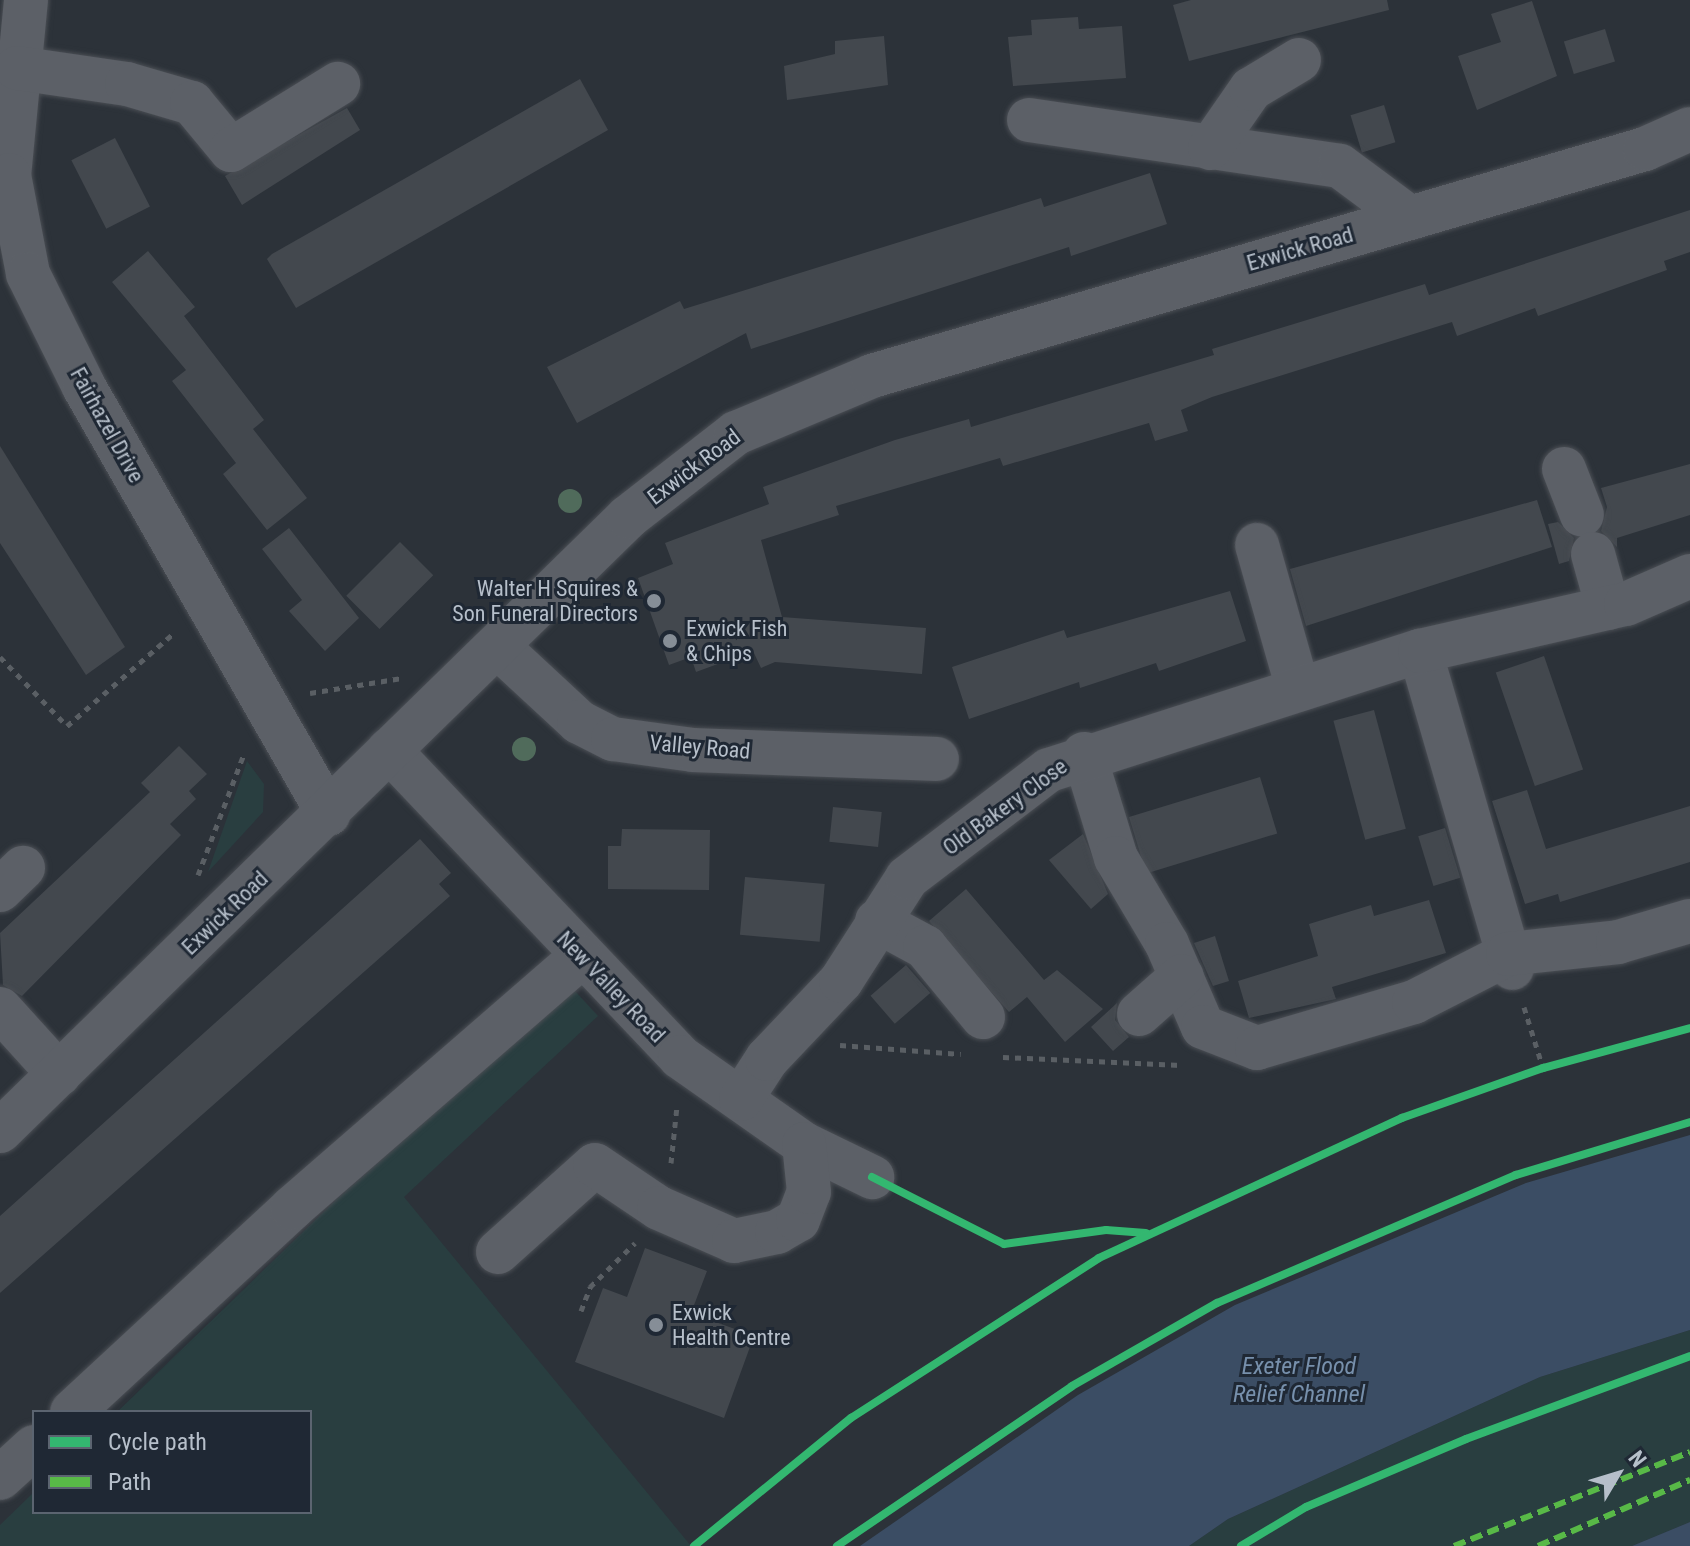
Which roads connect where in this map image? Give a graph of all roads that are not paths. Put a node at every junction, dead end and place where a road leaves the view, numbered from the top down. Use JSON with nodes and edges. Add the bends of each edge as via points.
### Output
{"nodes":[{"id":1,"x":26,"y":0,"type":"edge"},
{"id":2,"x":1299,"y":60,"type":"dead end"},
{"id":3,"x":17,"y":68,"type":"junction"},
{"id":4,"x":338,"y":84,"type":"dead end"},
{"id":5,"x":1029,"y":120,"type":"dead end"},
{"id":6,"x":1690,"y":129,"type":"edge"},
{"id":7,"x":1210,"y":148,"type":"junction"},
{"id":8,"x":1410,"y":218,"type":"junction"},
{"id":9,"x":1564,"y":469,"type":"dead end"},
{"id":10,"x":1257,"y":545,"type":"dead end"},
{"id":11,"x":1690,"y":576,"type":"edge"},
{"id":12,"x":1608,"y":608,"type":"junction"},
{"id":13,"x":1420,"y":651,"type":"junction"},
{"id":14,"x":486,"y":655,"type":"junction"},
{"id":15,"x":1298,"y":689,"type":"junction"},
{"id":16,"x":389,"y":750,"type":"junction"},
{"id":17,"x":1084,"y":754,"type":"junction"},
{"id":18,"x":937,"y":759,"type":"dead end"},
{"id":19,"x":329,"y":814,"type":"junction"},
{"id":20,"x":877,"y":921,"type":"junction"},
{"id":21,"x":1690,"y":921,"type":"edge"},
{"id":22,"x":581,"y":957,"type":"junction"},
{"id":23,"x":1510,"y":961,"type":"junction"},
{"id":24,"x":1182,"y":976,"type":"junction"},
{"id":25,"x":0,"y":1009,"type":"edge"},
{"id":26,"x":1139,"y":1014,"type":"dead end"},
{"id":27,"x":983,"y":1017,"type":"dead end"},
{"id":28,"x":59,"y":1074,"type":"junction"},
{"id":29,"x":741,"y":1099,"type":"junction"},
{"id":30,"x":0,"y":1131,"type":"edge"},
{"id":31,"x":804,"y":1144,"type":"junction"},
{"id":32,"x":872,"y":1177,"type":"dead end"},
{"id":33,"x":498,"y":1252,"type":"dead end"},
{"id":34,"x":74,"y":1410,"type":"edge"},
{"id":35,"x":32,"y":1449,"type":"edge"},
{"id":36,"x":0,"y":1478,"type":"edge"}],
"edges":[{"from":1,"to":3,"type":"street","name":"Fairhazel Drive"},
{"from":2,"to":7,"type":"street","via":[[1251,89]]},
{"from":3,"to":4,"type":"street","via":[[127,84],[192,103],[231,150]]},
{"from":3,"to":19,"type":"street","name":"Fairhazel Drive","via":[[9,175],[28,274]]},
{"from":5,"to":7,"type":"street"},
{"from":6,"to":8,"type":"street","name":"Exwick Road"},
{"from":7,"to":8,"type":"street","via":[[1340,166]]},
{"from":8,"to":14,"type":"street","name":"Exwick Road","via":[[872,376],[782,410],[736,433],[628,517]]},
{"from":9,"to":12,"type":"street"},
{"from":10,"to":15,"type":"street"},
{"from":11,"to":12,"type":"street","name":"Old Bakery Close"},
{"from":12,"to":13,"type":"street","name":"Old Bakery Close"},
{"from":13,"to":15,"type":"street","name":"Old Bakery Close"},
{"from":13,"to":23,"type":"street"},
{"from":14,"to":16,"type":"street","name":"Exwick Road"},
{"from":14,"to":18,"type":"street","name":"Valley Road","via":[[579,722],[613,739],[693,750]]},
{"from":15,"to":17,"type":"street","name":"Old Bakery Close"},
{"from":16,"to":19,"type":"street","name":"Exwick Road"},
{"from":16,"to":22,"type":"street","name":"New Valley Road"},
{"from":17,"to":20,"type":"street","name":"Old Bakery Close","via":[[1049,770],[907,878]]},
{"from":17,"to":24,"type":"street","via":[[1116,858]]},
{"from":19,"to":28,"type":"street","name":"Exwick Road"},
{"from":20,"to":27,"type":"street","via":[[925,947]]},
{"from":20,"to":29,"type":"street","name":"Old Bakery Close","via":[[841,981],[767,1059]]},
{"from":21,"to":23,"type":"street","via":[[1618,942]]},
{"from":22,"to":29,"type":"street","name":"New Valley Road","via":[[680,1057]]},
{"from":22,"to":34,"type":"street","via":[[292,1208]]},
{"from":23,"to":24,"type":"street","via":[[1414,1002],[1257,1048],[1203,1027]]},
{"from":24,"to":26,"type":"street"},
{"from":25,"to":28,"type":"street"},
{"from":28,"to":30,"type":"street","name":"Exwick Road"},
{"from":29,"to":31,"type":"street","name":"New Valley Road"},
{"from":31,"to":32,"type":"street","name":"New Valley Road"},
{"from":31,"to":33,"type":"street","via":[[809,1192],[798,1220],[777,1232],[734,1241],[659,1208],[595,1165]]},
{"from":35,"to":36,"type":"street"}]}
